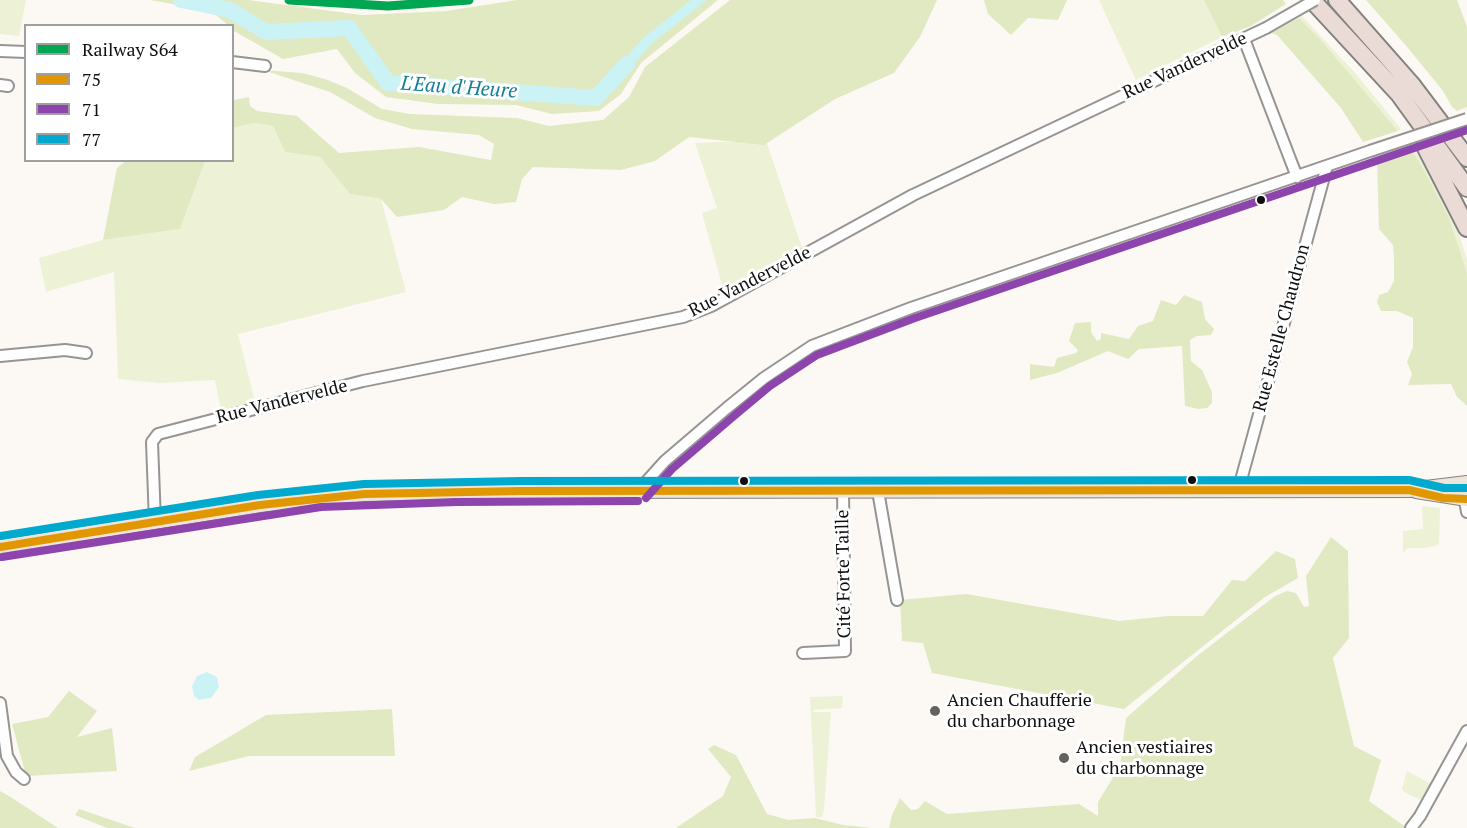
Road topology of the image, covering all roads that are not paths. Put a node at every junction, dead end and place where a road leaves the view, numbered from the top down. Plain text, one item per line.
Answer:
1 (1313, 0) edge
2 (1337, 0) edge
3 (1244, 39) junction
4 (0, 51) edge
5 (24, 51) edge
6 (234, 62) edge
7 (265, 66) dead end
8 (1399, 94) junction
9 (1467, 119) edge
10 (1467, 158) edge
11 (1327, 166) junction
12 (1297, 177) junction
13 (1467, 188) edge
14 (1467, 228) edge
15 (86, 353) dead end
16 (0, 356) edge
17 (1465, 484) edge
18 (1409, 490) junction
19 (638, 491) junction
20 (843, 491) junction
21 (878, 491) junction
22 (1238, 491) junction
23 (1466, 503) edge
24 (155, 522) junction
25 (0, 547) edge
26 (897, 600) dead end
27 (803, 653) dead end
28 (0, 703) edge
29 (1467, 731) edge
30 (24, 779) dead end
31 (1411, 828) edge

1 - 3 street, Rue Vandervelde, bridge
1 - 8 highway
2 - 10 highway
3 - 12 street
3 - 24 street, Rue Vandervelde
4 - 5 street
6 - 7 street
8 - 13 highway
8 - 14 highway
9 - 11 street, bridge
11 - 12 street
11 - 22 street, Rue Estelle Chaudron
12 - 19 street
15 - 16 street
17 - 18 main road
17 - 23 street
18 - 22 main road
18 - 23 main road
19 - 20 main road
19 - 24 main road
20 - 21 main road
20 - 27 street, Cité Forte Taille
21 - 22 main road
21 - 26 street, Cité Forte Taille
24 - 25 main road
28 - 30 street
29 - 31 street

